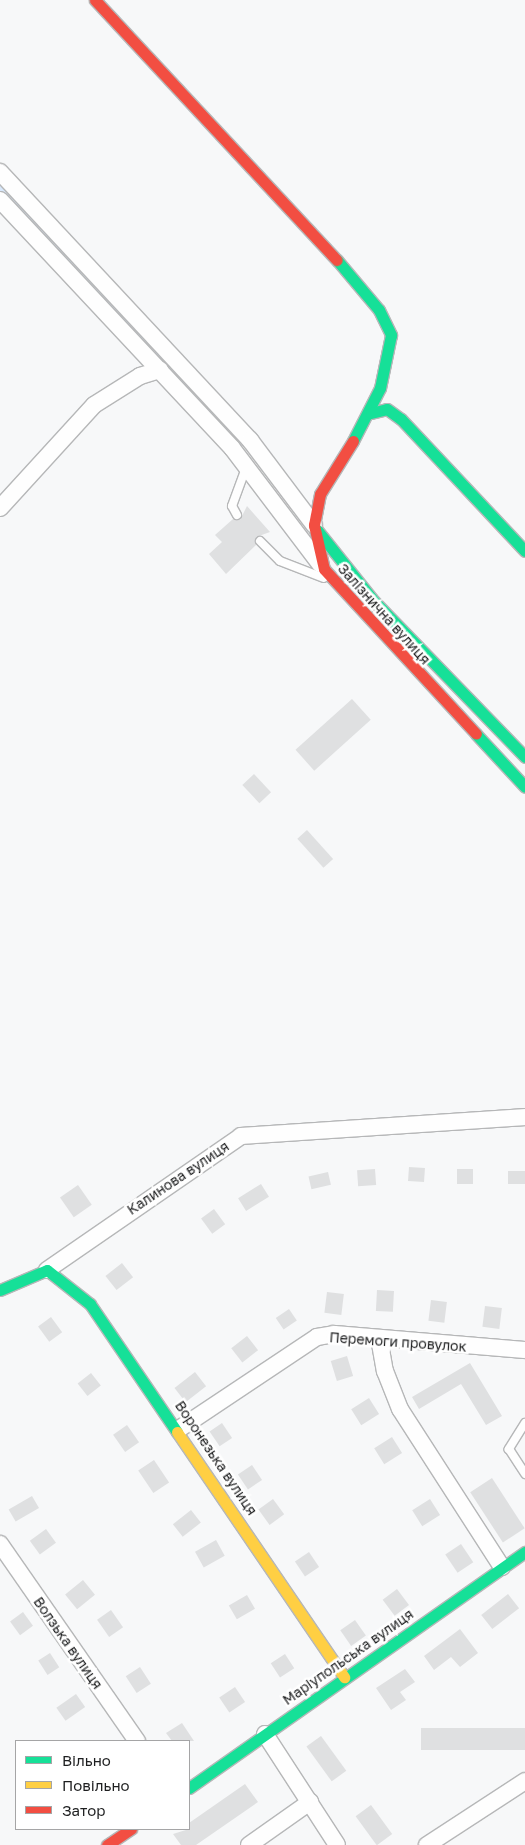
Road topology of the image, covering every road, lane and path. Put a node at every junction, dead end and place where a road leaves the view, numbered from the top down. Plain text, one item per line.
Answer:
1 (95, 0) edge
2 (0, 172) edge
3 (0, 200) edge
4 (160, 370) junction
5 (371, 413) junction
6 (247, 466) junction
7 (0, 508) edge
8 (237, 515) dead end
9 (314, 525) junction
10 (260, 541) dead end
11 (525, 551) edge
12 (324, 569) junction
13 (336, 583) junction
14 (525, 757) edge
15 (525, 788) edge
16 (525, 1117) edge
17 (46, 1270) junction
18 (0, 1290) edge
19 (379, 1338) junction
20 (525, 1350) edge
21 (525, 1423) edge
22 (179, 1429) junction
23 (525, 1474) edge
24 (0, 1544) edge
25 (525, 1552) edge
26 (502, 1567) junction
27 (344, 1677) junction
28 (266, 1734) junction
29 (136, 1740) edge
30 (525, 1781) edge
31 (190, 1787) edge
32 (310, 1802) junction
33 (248, 1845) edge
34 (337, 1845) edge
35 (428, 1845) edge

1 - 5 main road
2 - 9 street
3 - 4 street
4 - 6 street
4 - 7 street
5 - 9 main road
5 - 11 main road
6 - 8 lane
6 - 12 street
9 - 12 main road, Залізнична вулиця
9 - 14 main road, Залізнична вулиця
10 - 13 lane
12 - 13 main road, Залізнична вулиця
13 - 15 main road, Залізнична вулиця
16 - 17 street, Калинова вулиця
17 - 18 main road, Калинова вулиця
17 - 22 main road, Воронезька вулиця
19 - 20 street, Перемоги провулок
19 - 22 street, Перемоги провулок
19 - 26 street
21 - 23 lane
22 - 27 main road, Воронезька вулиця
24 - 29 street, Волзька вулиця
25 - 26 main road, Маріупольська вулиця
26 - 27 main road, Маріупольська вулиця
27 - 28 main road, Маріупольська вулиця
28 - 31 main road, Маріупольська вулиця
28 - 32 street
30 - 35 street
32 - 33 street
32 - 34 street

